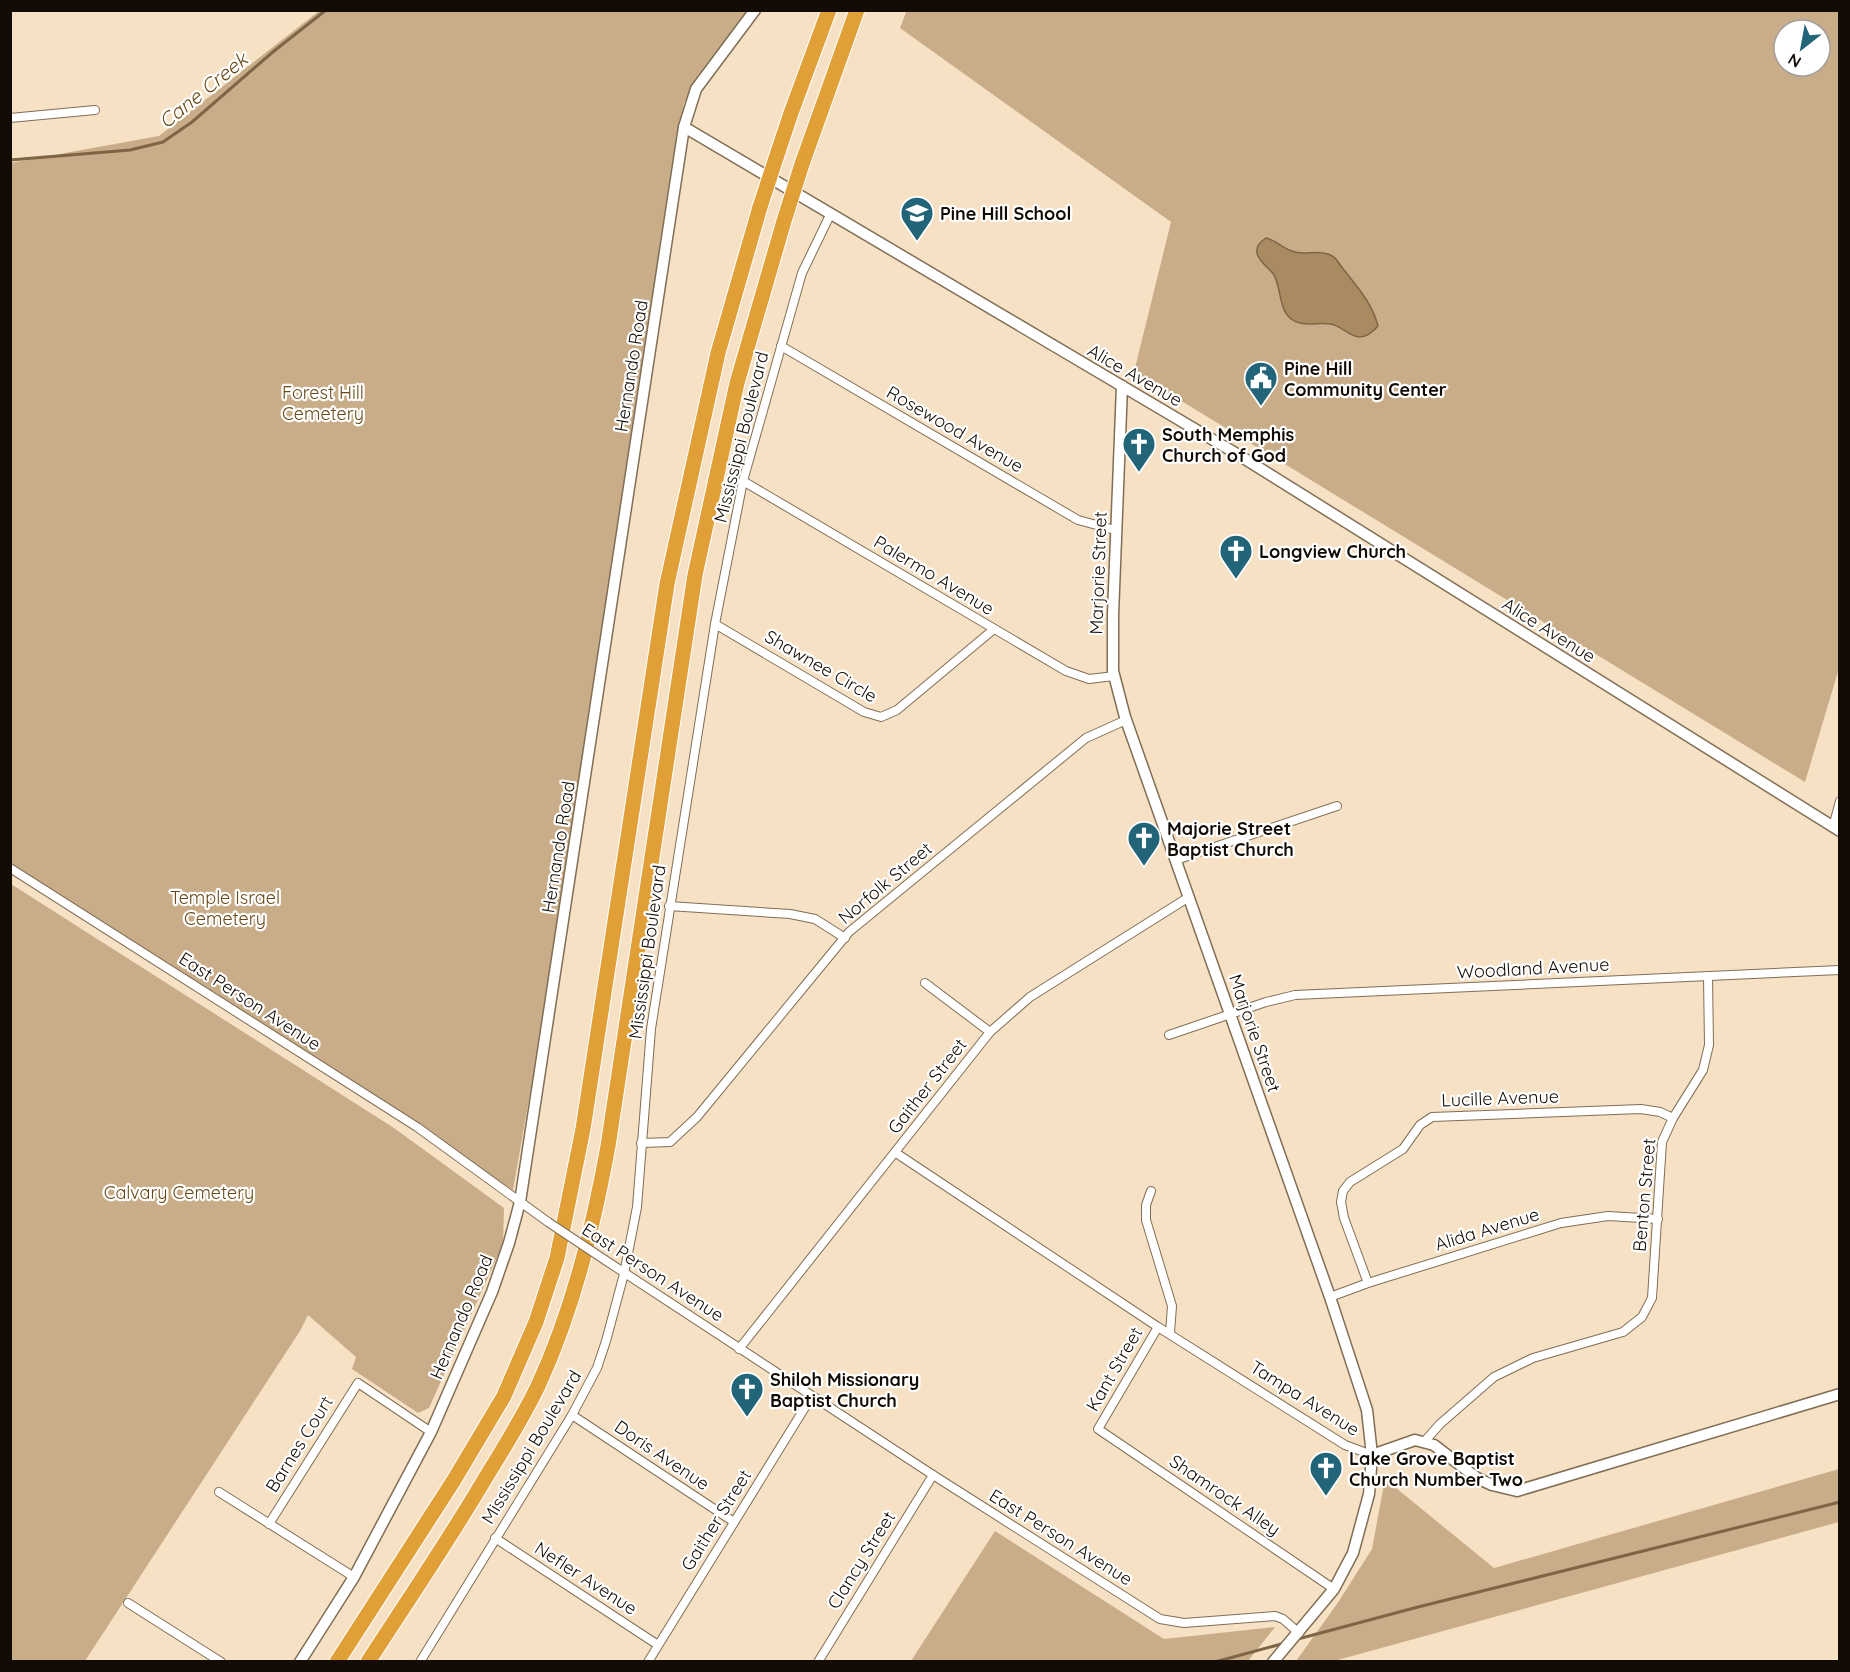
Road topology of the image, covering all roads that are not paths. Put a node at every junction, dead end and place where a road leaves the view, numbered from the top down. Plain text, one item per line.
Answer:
1 (755, 10) edge
2 (829, 10) edge
3 (857, 10) edge
4 (95, 110) dead end
5 (10, 118) edge
6 (684, 127) junction
7 (831, 213) junction
8 (781, 346) junction
9 (1122, 386) junction
10 (743, 481) junction
11 (1115, 530) junction
12 (716, 624) junction
13 (994, 629) junction
14 (1114, 676) junction
15 (1126, 720) junction
16 (1839, 801) edge
17 (1337, 806) dead end
18 (1836, 829) edge
19 (1176, 860) junction
20 (10, 868) edge
21 (1189, 897) junction
22 (669, 906) junction
23 (845, 938) junction
24 (1839, 970) edge
25 (1708, 976) junction
26 (926, 983) dead end
27 (1231, 1015) junction
28 (990, 1032) junction
29 (1169, 1035) dead end
30 (1673, 1118) junction
31 (641, 1143) junction
32 (896, 1153) junction
33 (1151, 1191) dead end
34 (520, 1202) junction
35 (1658, 1220) junction
36 (624, 1274) junction
37 (1368, 1283) junction
38 (1330, 1297) junction
39 (1158, 1327) junction
40 (1170, 1333) junction
41 (739, 1349) junction
42 (1839, 1394) edge
43 (812, 1396) junction
44 (572, 1415) junction
45 (1098, 1429) joint
46 (431, 1432) junction
47 (1424, 1442) junction
48 (1372, 1455) junction
49 (933, 1475) junction
50 (219, 1492) dead end
51 (734, 1522) junction
52 (269, 1524) junction
53 (495, 1538) junction
54 (354, 1577) junction
55 (1334, 1589) junction
56 (128, 1603) dead end
57 (1299, 1633) junction
58 (658, 1645) junction
59 (221, 1662) edge
60 (300, 1662) edge
61 (337, 1662) edge
62 (368, 1662) edge
63 (420, 1662) edge
64 (648, 1662) edge
65 (818, 1662) edge
66 (1273, 1662) edge

1 - 6 street, Hernando Road
2 - 61 highway, bridge
3 - 62 highway, bridge
4 - 5 street
6 - 7 street, Alice Avenue
6 - 34 street, Hernando Road
7 - 8 street, Mississippi Boulevard
7 - 9 street, Alice Avenue
8 - 10 street, Mississippi Boulevard
8 - 11 street, Rosewood Avenue
9 - 11 street, Marjorie Street
9 - 18 street, Alice Avenue
10 - 12 street, Mississippi Boulevard
10 - 13 street, Palermo Avenue
11 - 14 street, Marjorie Street
12 - 13 street, Shawnee Circle
12 - 22 street, Mississippi Boulevard
13 - 14 street, Palermo Avenue
14 - 15 street, Marjorie Street
15 - 19 street, Marjorie Street
15 - 23 street, Norfolk Street
16 - 18 street
17 - 19 street
19 - 21 street, Marjorie Street
20 - 34 street, East Person Avenue
21 - 27 street, Marjorie Street
21 - 28 street, Gaither Street
22 - 23 street
22 - 31 street, Mississippi Boulevard
23 - 31 street, Norfolk Street
24 - 25 street, Woodland Avenue
25 - 27 street, Woodland Avenue
25 - 30 street, Benton Street
26 - 28 street
27 - 29 street, Woodland Avenue
27 - 38 street, Marjorie Street
28 - 32 street, Gaither Street
30 - 35 street, Benton Street
30 - 37 street, Lucille Avenue
31 - 36 street, Mississippi Boulevard
32 - 39 street, Tampa Avenue
32 - 41 street, Gaither Street
33 - 40 street
34 - 36 street, East Person Avenue, bridge
34 - 46 street, Hernando Road
35 - 37 street, Alida Avenue
35 - 47 street, Benton Street
36 - 41 street, East Person Avenue
36 - 44 street, Mississippi Boulevard
37 - 38 street, Alida Avenue
38 - 48 street, Marjorie Street
39 - 40 street, Tampa Avenue
39 - 45 street, Kant Street
40 - 48 street, Tampa Avenue
41 - 43 street, East Person Avenue
42 - 47 street
43 - 49 street, East Person Avenue
43 - 51 street, Gaither Street
44 - 51 street, Doris Avenue
44 - 53 street, Mississippi Boulevard
45 - 55 street, Shamrock Alley
46 - 52 street, Barnes Court
46 - 54 street, Hernando Road
47 - 48 street, Tampa Avenue
48 - 55 street, Marjorie Street
49 - 57 street, East Person Avenue
49 - 65 street, Clancy Street
50 - 52 street
51 - 58 street, Gaither Street
52 - 54 street
53 - 58 street, Nefler Avenue
53 - 63 street, Mississippi Boulevard
54 - 60 street, Hernando Road
55 - 57 street, Marjorie Street
56 - 59 street
57 - 66 street, Marjorie Street
58 - 64 street, Gaither Street

